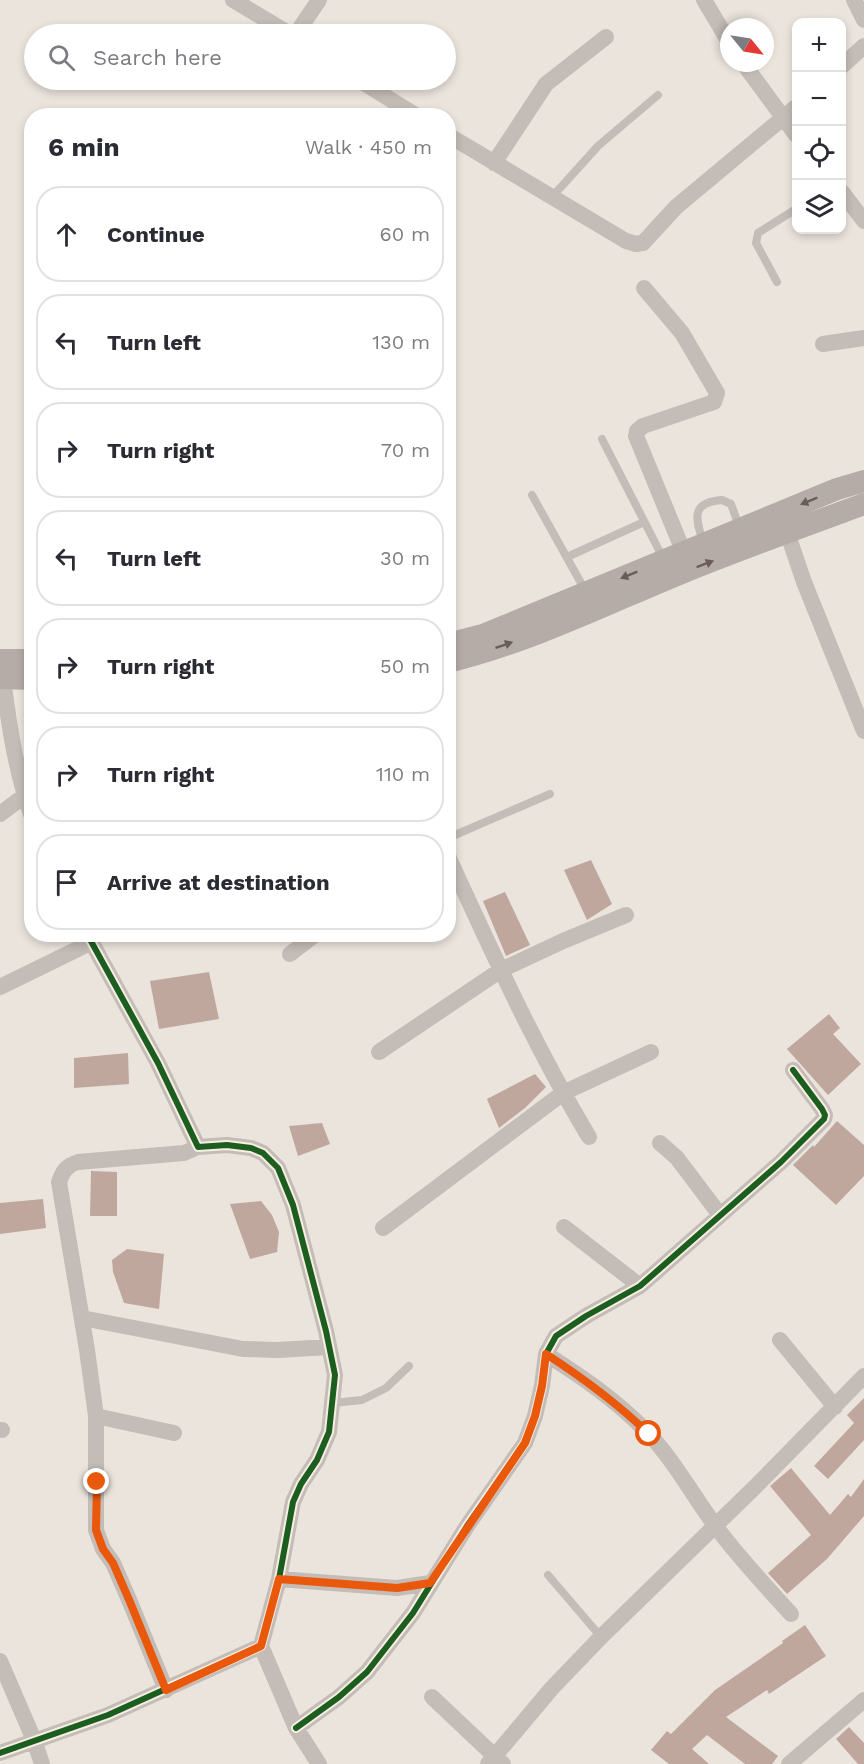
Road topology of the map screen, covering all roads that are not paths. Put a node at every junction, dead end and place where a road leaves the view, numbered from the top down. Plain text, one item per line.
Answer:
1 (233, 0) edge
2 (319, 0) edge
3 (854, 0) edge
4 (708, 1) edge
5 (864, 20) edge
6 (273, 24) edge
7 (303, 24) edge
8 (720, 24) edge
9 (606, 37) dead end
10 (864, 46) edge
11 (846, 62) edge
12 (750, 72) edge
13 (375, 90) edge
14 (658, 95) dead end
15 (404, 108) edge
16 (792, 110) edge
17 (783, 118) junction
18 (792, 130) edge
19 (456, 140) edge
20 (494, 163) junction
21 (552, 197) junction
22 (846, 197) edge
23 (792, 212) edge
24 (864, 221) edge
25 (777, 282) dead end
26 (644, 288) dead end
27 (864, 338) edge
28 (823, 344) dead end
29 (602, 439) dead end
30 (864, 481) edge
31 (532, 495) dead end
32 (864, 504) edge
33 (644, 522) junction
34 (741, 529) junction
35 (787, 532) junction
36 (684, 553) junction
37 (567, 557) junction
38 (587, 592) junction
39 (456, 642) edge
40 (456, 660) edge
41 (24, 662) edge
42 (2, 669) edge
43 (24, 676) edge
44 (3, 708) edge
45 (864, 731) edge
46 (550, 794) dead end
47 (24, 796) joint
48 (0, 814) edge
49 (456, 835) edge
50 (456, 873) edge
51 (626, 915) dead end
52 (83, 942) edge
53 (92, 942) edge
54 (306, 942) edge
55 (290, 954) dead end
56 (501, 970) junction
57 (0, 987) edge
58 (379, 1052) dead end
59 (651, 1052) dead end
60 (793, 1070) dead end
61 (563, 1093) junction
62 (589, 1137) dead end
63 (660, 1143) dead end
64 (198, 1147) junction
65 (720, 1215) junction
66 (564, 1227) dead end
67 (383, 1228) dead end
68 (640, 1286) junction
69 (82, 1318) junction
70 (780, 1340) dead end
71 (329, 1347) junction
72 (546, 1354) junction
73 (409, 1366) dead end
74 (864, 1376) edge
75 (333, 1403) junction
76 (835, 1407) junction
77 (96, 1416) junction
78 (174, 1433) dead end
79 (715, 1526) junction
80 (548, 1575) dead end
81 (279, 1579) junction
82 (430, 1583) junction
83 (792, 1614) dead end
84 (601, 1637) junction
85 (261, 1646) junction
86 (0, 1661) edge
87 (166, 1690) junction
88 (432, 1697) dead end
89 (864, 1700) edge
90 (296, 1728) junction
91 (34, 1740) junction
92 (0, 1753) edge
93 (495, 1761) edge
94 (42, 1764) edge
95 (319, 1764) edge
96 (789, 1764) edge

1 - 6 street
2 - 7 street
3 - 5 street
4 - 8 street
9 - 20 street
10 - 11 street
12 - 17 street
13 - 15 street
14 - 21 lane
16 - 17 street
17 - 18 street
17 - 21 street
19 - 20 street
20 - 21 street
22 - 24 street
23 - 25 lane
26 - 36 street
27 - 28 street
29 - 33 lane
30 -> 34 main road
31 - 37 lane
32 - 35 main road
33 - 36 lane
33 - 37 lane
34 - 36 main road
34 - 36 lane
40 -> 35 main road
35 - 45 street
36 -> 38 main road
37 - 38 lane
38 - 39 main road
41 - 42 main road
42 - 43 main road
42 - 44 street
44 - 47 street
46 - 49 lane
47 - 48 street
50 - 56 street
51 - 56 street
52 - 57 street
53 - 64 street
54 - 55 street
56 - 58 street
56 - 61 street
59 - 61 street
60 - 65 street
61 - 62 street
61 - 67 street
63 - 65 street
64 - 69 street
64 - 71 street
65 - 68 street
66 - 68 street
68 - 72 street
69 - 71 street
69 - 77 street
70 - 76 street
71 - 75 street
72 - 79 street
72 - 82 street
73 - 75 lane
74 - 76 street
75 - 81 street
76 - 79 street
77 - 78 street
77 - 87 street
79 - 83 street
79 - 84 street
80 - 84 lane
81 - 82 street
81 - 85 street
82 - 90 street
84 - 93 street
85 - 87 street
85 - 90 street
86 - 91 street
87 - 91 street
88 - 93 street
89 - 96 street
90 - 95 street
91 - 92 street
91 - 94 street

